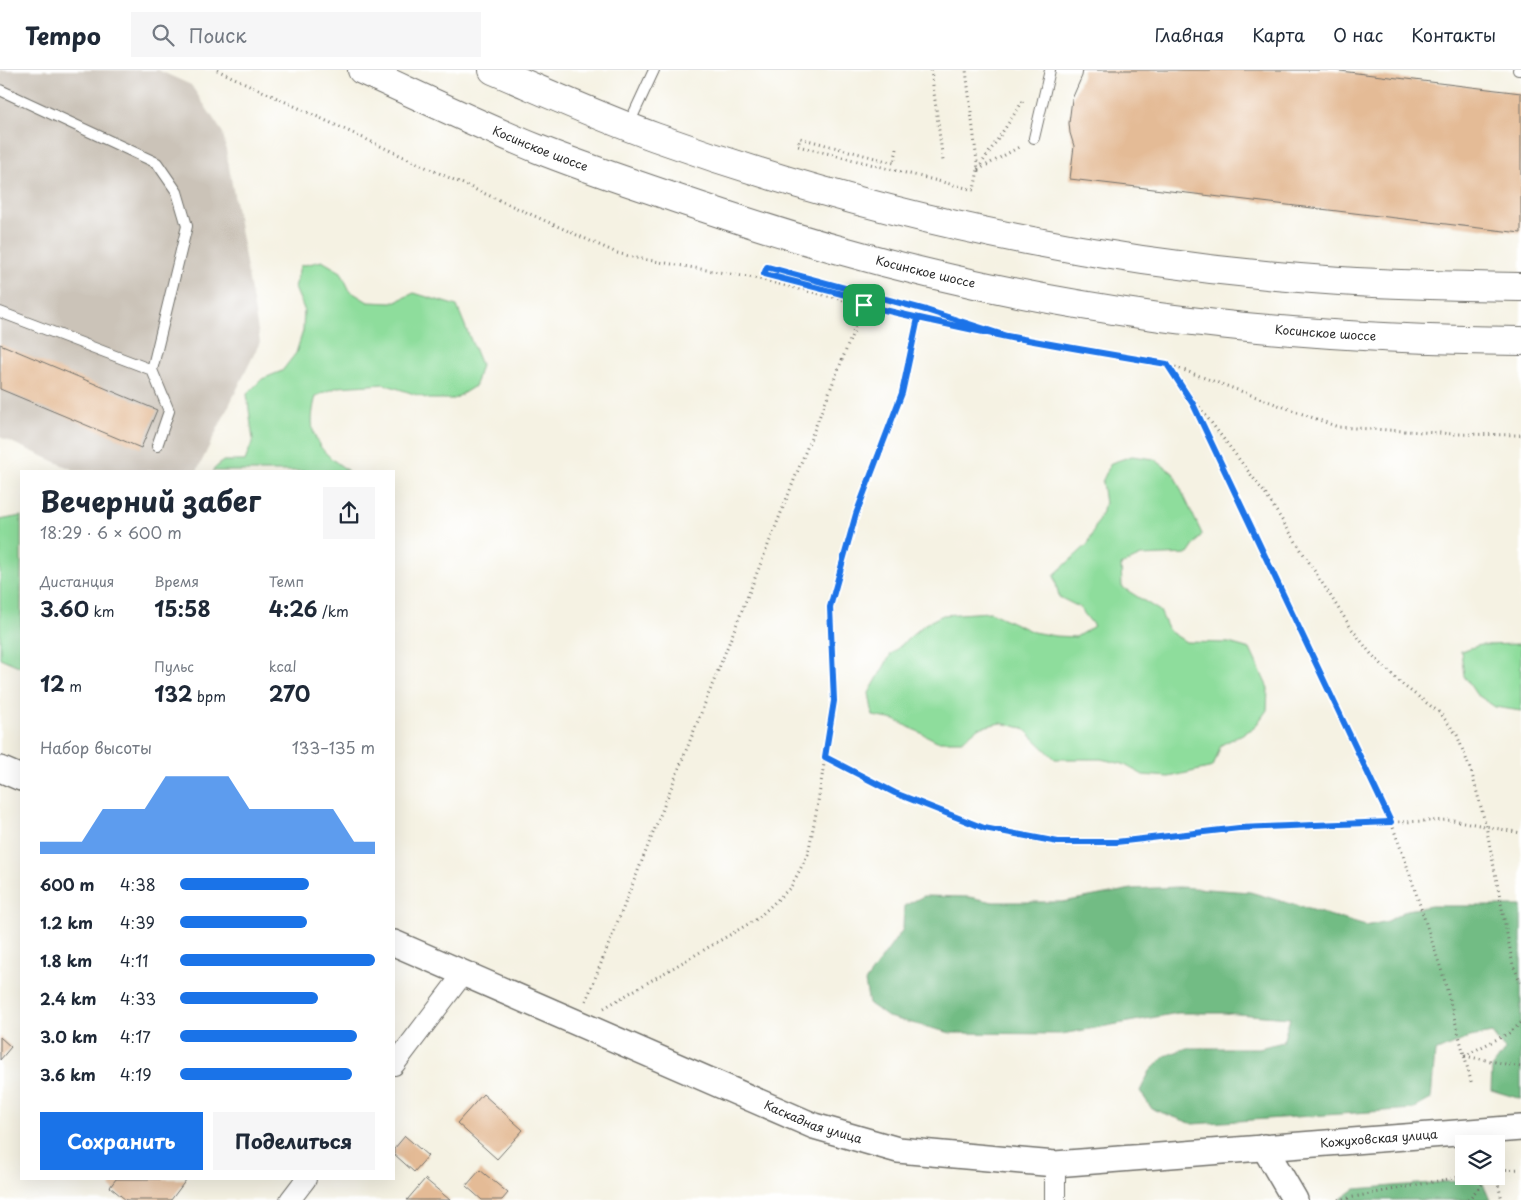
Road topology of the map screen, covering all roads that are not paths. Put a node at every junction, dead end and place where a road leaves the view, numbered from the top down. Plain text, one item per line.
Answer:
1 (362, 70) edge
2 (493, 70) edge
3 (654, 70) edge
4 (1050, 70) edge
5 (0, 90) edge
6 (628, 126) junction
7 (1034, 138) road end
8 (1521, 287) edge
9 (0, 312) edge
10 (1521, 341) edge
11 (152, 370) junction
12 (157, 446) dead end
13 (0, 769) edge
14 (20, 778) edge
15 (395, 943) edge
16 (464, 974) junction
17 (395, 1064) edge
18 (1521, 1128) edge
19 (1264, 1147) junction
20 (1055, 1164) junction
21 (305, 1180) edge
22 (290, 1200) edge
23 (1056, 1200) edge
24 (1295, 1200) edge

1 - 10 highway, Косинское шоссе
2 - 6 highway
3 - 6 lane
4 - 7 lane
5 - 11 lane
6 - 8 highway
9 - 11 lane
11 - 12 lane
13 - 14 street
15 - 16 street, Каскадная улица
16 - 17 street
16 - 20 street, Каскадная улица
18 - 19 street, Кожуховская улица
19 - 20 street, Каскадная улица
19 - 24 street
20 - 23 street
21 - 22 street

